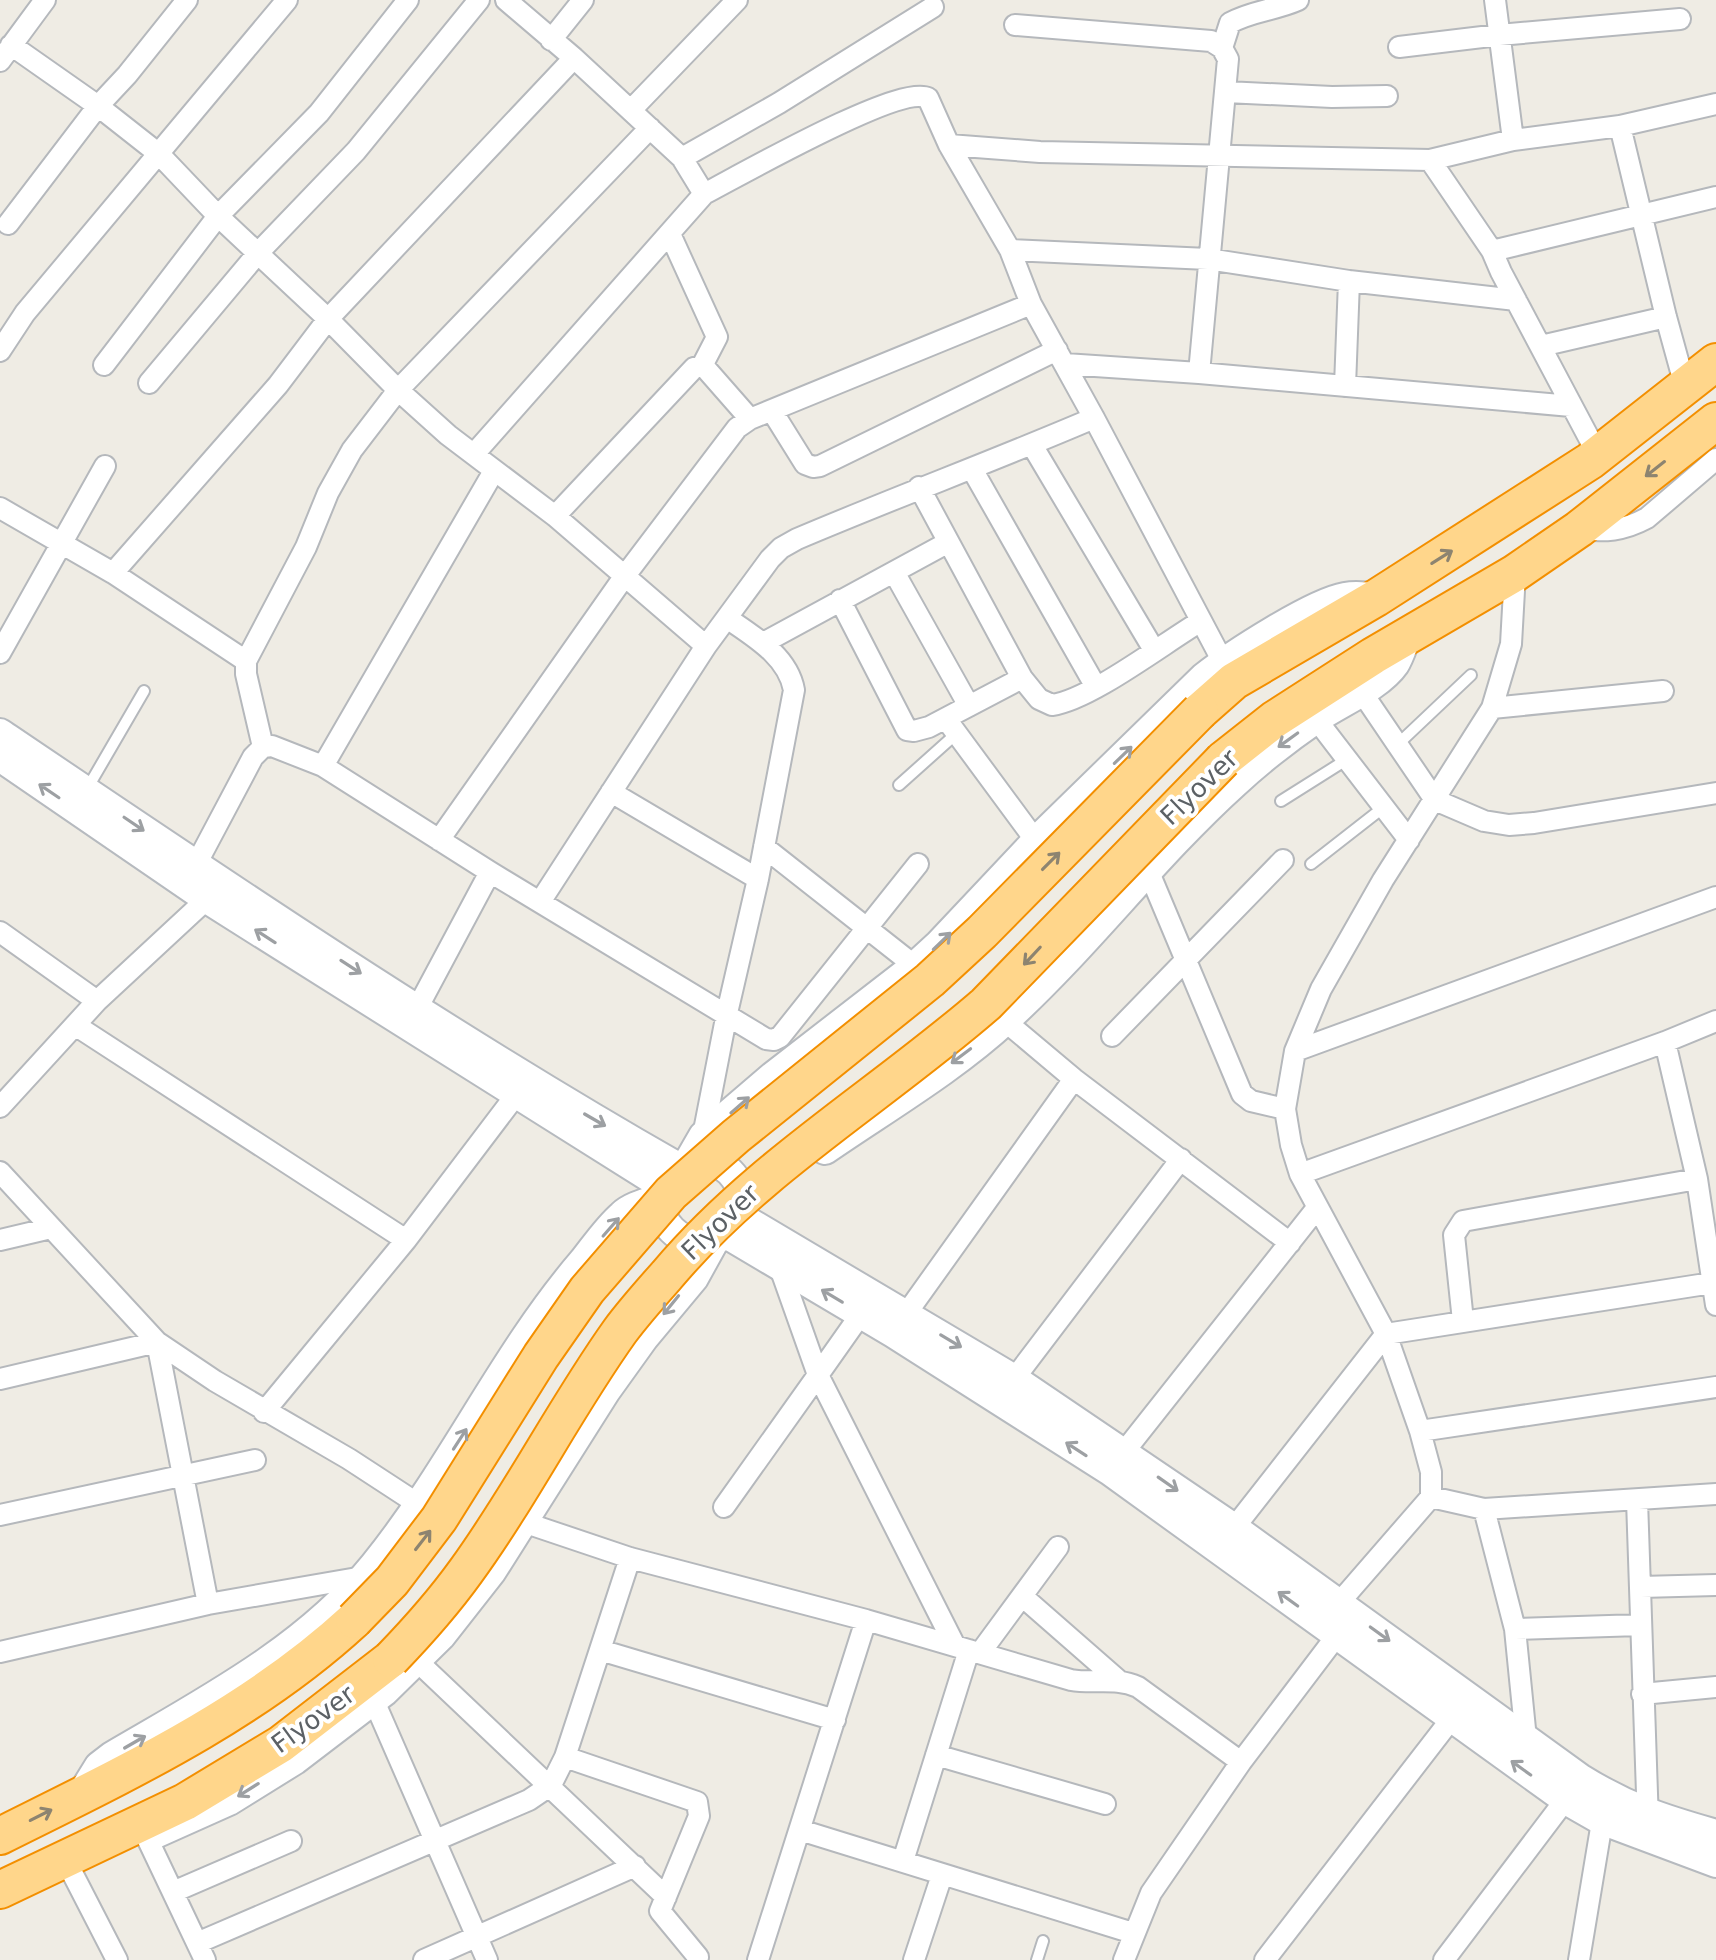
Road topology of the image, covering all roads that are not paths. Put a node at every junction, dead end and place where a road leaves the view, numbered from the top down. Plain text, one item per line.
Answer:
1 (45, 0) edge
2 (187, 0) edge
3 (287, 0) edge
4 (408, 0) edge
5 (479, 0) edge
6 (506, 0) edge
7 (583, 0) edge
8 (737, 0) edge
9 (1298, 0) edge
10 (1495, 0) edge
11 (933, 7) dead end
12 (1680, 19) dead end
13 (1015, 25) dead end
14 (1499, 35) junction
15 (551, 40) junction
16 (1399, 47) dead end
17 (1222, 48) junction
18 (5, 53) edge
19 (574, 58) junction
20 (1226, 92) junction
21 (1387, 96) dead end
22 (1716, 104) edge
23 (98, 106) junction
24 (631, 110) junction
25 (1620, 126) junction
26 (650, 128) junction
27 (1513, 140) junction
28 (949, 145) junction
29 (159, 154) junction
30 (1219, 154) junction
31 (682, 158) junction
32 (1430, 160) junction
33 (704, 194) junction
34 (1716, 197) edge
35 (1641, 215) junction
36 (218, 216) junction
37 (8, 224) dead end
38 (670, 234) junction
39 (1010, 250) junction
40 (1492, 251) junction
41 (258, 253) junction
42 (1208, 259) junction
43 (1349, 281) junction
44 (1516, 300) junction
45 (1031, 304) junction
46 (1666, 317) junction
47 (328, 319) junction
48 (1541, 346) junction
49 (0, 351) edge
50 (1061, 357) junction
51 (1716, 362) edge
52 (104, 365) dead end
53 (702, 366) junction
54 (1199, 373) junction
55 (149, 383) dead end
56 (1345, 386) junction
57 (1685, 386) junction
58 (398, 390) junction
59 (1571, 406) junction
60 (772, 411) junction
61 (1094, 418) junction
62 (750, 419) junction
63 (1716, 421) edge
64 (1032, 445) junction
65 (474, 454) junction
66 (1598, 455) junction
67 (1716, 459) edge
68 (105, 466) dead end
69 (972, 469) junction
70 (494, 471) junction
71 (919, 487) junction
72 (0, 508) edge
73 (555, 516) junction
74 (1579, 529) junction
75 (947, 543) junction
76 (60, 545) junction
77 (894, 572) junction
78 (113, 573) junction
79 (1515, 573) junction
80 (624, 577) junction
81 (1376, 598) junction
82 (840, 600) junction
83 (727, 618) junction
84 (1201, 621) junction
85 (1407, 636) junction
86 (763, 643) junction
87 (706, 646) junction
88 (1154, 650) junction
89 (0, 653) edge
90 (246, 661) junction
91 (1223, 662) junction
92 (1471, 675) dead end
93 (1022, 678) junction
94 (1096, 687) junction
95 (144, 691) dead end
96 (1361, 691) junction
97 (1663, 691) dead end
98 (969, 706) junction
99 (1492, 708) junction
100 (1316, 719) junction
101 (951, 726) junction
102 (0, 733) edge
103 (1397, 745) junction
104 (263, 747) junction
105 (0, 757) edge
106 (1346, 760) junction
107 (323, 766) junction
108 (899, 785) dead end
109 (86, 791) junction
110 (611, 792) junction
111 (1716, 793) edge
112 (1435, 800) junction
113 (1281, 801) dead end
114 (1384, 807) junction
115 (439, 840) junction
116 (1409, 840) junction
117 (1036, 841) junction
118 (764, 847) junction
119 (1283, 860) dead end
120 (918, 864) dead end
121 (1311, 864) dead end
122 (1148, 870) junction
123 (490, 872) junction
124 (758, 879) junction
125 (196, 883) junction
126 (1716, 897) edge
127 (540, 902) junction
128 (867, 929) junction
129 (0, 932) edge
130 (1185, 960) junction
131 (915, 966) junction
132 (97, 1001) junction
133 (727, 1013) junction
134 (412, 1018) junction
135 (1005, 1021) junction
136 (1716, 1021) edge
137 (75, 1025) junction
138 (1112, 1036) dead end
139 (1665, 1042) junction
140 (1295, 1051) junction
141 (1074, 1079) junction
142 (522, 1087) junction
143 (0, 1107) edge
144 (1285, 1109) junction
145 (703, 1136) junction
146 (1181, 1159) junction
147 (0, 1172) edge
148 (1300, 1174) junction
149 (672, 1178) junction
150 (1697, 1179) junction
151 (1709, 1202) edge
152 (1317, 1208) junction
153 (730, 1225) junction
154 (51, 1228) junction
155 (0, 1240) edge
156 (406, 1240) junction
157 (1290, 1243) junction
158 (779, 1265) junction
159 (1712, 1283) junction
160 (1716, 1305) edge
161 (861, 1314) junction
162 (906, 1314) junction
163 (1463, 1321) junction
164 (1386, 1334) junction
165 (157, 1342) junction
166 (818, 1375) junction
167 (0, 1379) edge
168 (1014, 1379) junction
169 (1716, 1387) edge
170 (264, 1412) junction
171 (1420, 1431) junction
172 (255, 1460) dead end
173 (1116, 1462) junction
174 (183, 1476) junction
175 (1716, 1494) edge
176 (1431, 1497) junction
177 (1637, 1500) junction
178 (418, 1504) junction
179 (724, 1507) dead end
180 (1484, 1509) junction
181 (0, 1515) edge
182 (523, 1522) junction
183 (1234, 1528) junction
184 (1058, 1547) dead end
185 (630, 1558) junction
186 (363, 1577) junction
187 (1716, 1585) edge
188 (1641, 1587) junction
189 (1022, 1596) junction
190 (208, 1604) junction
191 (1338, 1604) junction
192 (866, 1620) junction
193 (1640, 1625) junction
194 (1515, 1629) junction
195 (1338, 1634) junction
196 (600, 1650) junction
197 (968, 1650) junction
198 (0, 1652) edge
199 (404, 1660) junction
200 (1118, 1680) junction
201 (1716, 1687) edge
202 (1642, 1694) junction
203 (374, 1701) junction
204 (1452, 1718) junction
205 (835, 1720) junction
206 (1526, 1739) junction
207 (936, 1755) junction
208 (565, 1757) junction
209 (1241, 1762) junction
210 (551, 1785) junction
211 (1573, 1789) junction
212 (81, 1795) junction
213 (1105, 1804) dead end
214 (1605, 1808) junction
215 (1648, 1826) junction
216 (800, 1830) junction
217 (1716, 1834) edge
218 (0, 1836) edge
219 (147, 1838) junction
220 (435, 1838) junction
221 (291, 1841) dead end
222 (77, 1853) junction
223 (903, 1861) junction
224 (1716, 1863) edge
225 (635, 1866) junction
226 (942, 1875) junction
227 (0, 1890) edge
228 (173, 1892) junction
229 (666, 1897) junction
230 (1133, 1933) junction
231 (477, 1938) junction
232 (1043, 1941) dead end
233 (201, 1951) edge
234 (697, 1959) edge
235 (117, 1960) edge
236 (424, 1960) edge
237 (487, 1960) edge
238 (758, 1960) edge
239 (914, 1960) edge
240 (1037, 1960) edge
241 (1124, 1960) edge
242 (1265, 1960) edge
243 (1444, 1960) edge
244 (1579, 1960) edge

1 - 18 street
2 - 23 street
3 - 29 street
4 - 36 street
5 - 41 street
6 - 15 street
7 - 15 street
8 - 24 street
9 - 17 street
10 - 14 street
11 - 31 street
12 - 14 street
13 - 17 street
14 - 16 street
14 - 27 street
15 - 19 street
17 - 20 street
18 - 23 street
19 - 24 street
19 - 47 street
20 - 21 street
20 - 30 street
22 - 25 street
23 - 29 street
23 - 37 street
24 - 26 street
25 - 27 street
25 - 35 street
26 - 31 street
26 - 58 street
27 - 32 street
28 - 30 street
28 - 33 street
28 - 39 street
29 - 36 street
29 - 49 street
30 - 32 street
30 - 42 street
31 - 33 street
32 - 40 street
33 - 38 street
34 - 35 street
35 - 40 street
35 - 46 street
36 - 41 street
36 - 52 street
38 - 53 street
38 - 65 street
39 - 42 street
39 - 45 street
40 - 44 street
41 - 47 street
41 - 55 street
42 - 43 street
42 - 54 street
43 - 44 street
43 - 56 street
44 - 48 street
45 - 50 street
45 - 60 street
46 - 48 street
46 - 57 street
47 - 58 street
47 - 78 street
48 - 59 street
50 - 54 street
50 - 60 street
50 - 61 street
51 - 57 highway, Flyover
53 - 62 street
53 - 73 street
54 - 56 street
56 - 59 street
57 - 66 highway, Flyover
58 - 65 street
58 - 90 street
59 - 66 street
60 - 62 street
61 - 64 street
61 - 84 street
62 - 80 street
63 -> 74 highway, Flyover
64 - 69 street
64 - 88 street
65 - 70 street
81 -> 66 highway, Flyover
67 - 74 street
68 - 76 street
69 - 71 street
69 - 94 street
70 - 73 street
70 - 107 street
71 - 75 street
71 - 83 street
72 - 76 street
73 - 80 street
74 - 79 highway, Flyover
75 - 77 street
75 - 93 street
76 - 78 street
76 - 89 street
77 - 82 street
77 - 98 street
78 - 90 street
79 - 85 highway, Flyover
79 - 99 street
80 - 87 street
80 - 115 street
81 - 91 main road
212 -> 81 highway, Flyover, bridge
82 - 86 street
82 - 101 street
83 - 86 street
83 - 87 street
84 - 88 street
84 - 91 street
85 - 96 main road
85 -> 199 highway, Flyover, bridge
86 - 118 street
87 - 110 street
88 - 94 street
90 - 104 street
117 -> 91 main road
92 - 103 lane
93 - 94 street
93 - 98 street
95 - 109 lane
96 - 100 main road
96 - 103 street
97 - 99 street
98 - 101 street
99 - 112 street
100 - 106 street
100 -> 122 main road
101 - 108 lane
101 - 117 street
102 - 109 main road
103 - 112 street
104 - 107 street
104 - 125 street
125 -> 105 main road
106 - 113 lane
106 - 114 street
107 - 115 street
109 -> 125 main road
110 - 124 street
110 - 127 street
111 - 112 street
112 - 116 street
114 - 116 street
114 - 121 lane
115 - 123 street
116 - 140 street
131 -> 117 main road
118 - 124 street
118 - 128 street
119 - 130 street
120 - 128 street
122 - 130 street
122 - 135 main road
123 - 127 street
123 - 134 street
124 - 133 street
125 - 132 street
125 - 134 main road
126 - 140 street
127 - 133 street
128 - 131 street
128 - 133 street
129 - 132 street
130 - 138 street
130 - 144 street
145 -> 131 main road
132 - 137 street
133 - 145 street
134 - 142 main road
135 - 141 street
135 -> 153 main road
136 - 139 street
137 - 143 street
137 - 156 street
139 - 148 street
139 - 150 street
140 - 144 street
141 - 146 street
141 - 162 street
142 - 149 main road
142 - 156 street
144 - 148 street
145 - 149 main road
146 - 157 street
146 - 168 street
147 - 154 street
148 - 152 street
149 - 153 main road
149 - 153 main road
178 -> 149 main road
150 - 151 street
150 - 163 street
151 - 159 street
152 - 157 street
152 - 164 street
153 - 158 main road
153 - 162 main road
153 -> 182 main road
154 - 155 street
154 - 165 street
156 - 170 street
157 - 173 street
161 -> 158 main road
158 - 166 street
159 - 160 street
159 - 163 street
161 - 166 street
173 -> 161 main road
162 -> 168 main road
163 - 164 street
164 - 171 street
164 - 183 street
165 - 167 street
165 - 170 street
165 - 174 street
166 - 179 street
166 - 197 street
168 - 173 main road
169 - 171 street
170 - 178 street
171 - 176 street
172 - 174 street
173 -> 183 main road
195 -> 173 main road
174 - 181 street
174 - 190 street
175 - 177 street
176 - 180 street
176 - 191 street
177 - 180 street
177 - 188 street
178 - 186 main road
180 - 194 street
182 - 185 street
182 - 199 main road
183 - 191 main road
184 - 189 street
185 - 192 street
185 - 196 street
186 - 190 street
212 -> 186 main road
187 - 188 street
188 - 193 street
189 - 197 street
189 - 200 street
190 - 198 street
191 -> 206 main road
192 - 197 street
192 - 205 street
193 - 194 street
193 - 202 street
194 - 206 street
195 - 204 main road
195 - 209 street
196 - 205 street
196 - 208 street
197 - 200 street
197 - 207 street
199 - 203 main road
199 - 210 street
199 - 222 highway, Flyover
200 - 209 street
201 - 202 street
202 - 215 street
203 -> 219 main road
203 - 220 street
211 -> 204 main road
204 - 242 street
205 - 216 street
206 - 211 main road
207 - 213 street
207 - 223 street
208 - 210 street
208 - 229 street
209 - 230 street
210 - 220 street
210 - 225 street
211 - 214 main road
211 - 243 street
218 -> 212 highway, Flyover
214 - 215 main road
214 - 244 street
215 - 217 main road
215 - 224 main road
216 - 223 street
216 - 238 street
219 - 222 main road
219 - 228 street
220 - 231 street
220 - 233 street
221 - 228 street
222 - 227 highway, Flyover
222 - 235 street
223 - 226 street
225 - 229 street
225 - 231 street
226 - 230 street
226 - 239 street
228 - 233 street
229 - 234 street
230 - 241 street
231 - 236 street
231 - 237 street
232 - 240 lane

